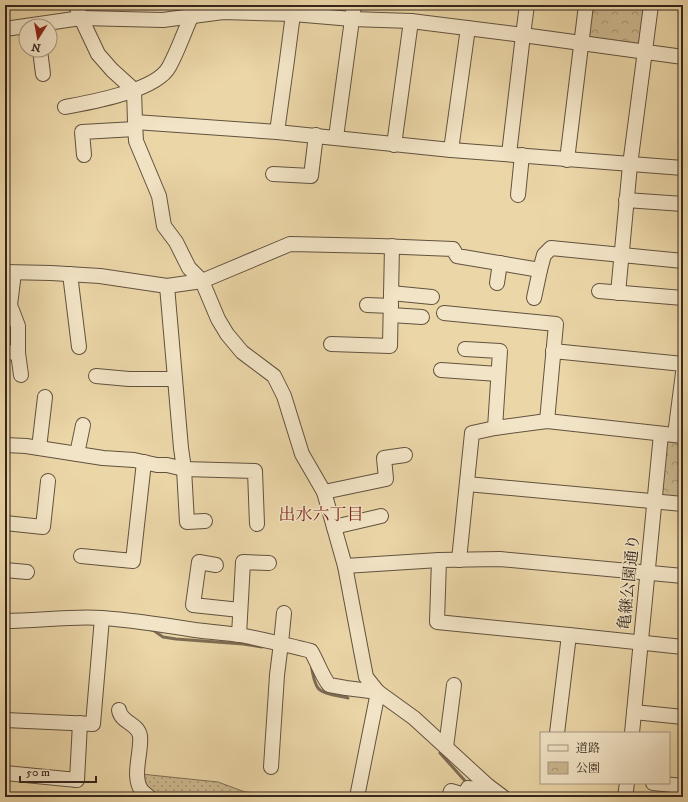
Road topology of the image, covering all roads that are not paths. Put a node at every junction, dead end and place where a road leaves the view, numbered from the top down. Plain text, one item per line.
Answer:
1 (76, 5) edge
2 (527, 5) edge
3 (586, 5) edge
4 (651, 5) edge
5 (194, 11) edge
6 (353, 12) edge
7 (293, 14) junction
8 (81, 18) junction
9 (411, 21) junction
10 (58, 22) edge
11 (18, 27) edge
12 (468, 28) junction
13 (5, 29) edge
14 (523, 35) junction
15 (582, 42) junction
16 (645, 51) junction
17 (683, 57) edge
18 (41, 58) edge
19 (43, 74) dead end
20 (134, 90) junction
21 (66, 107) dead end
22 (135, 125) junction
23 (277, 132) junction
24 (316, 136) junction
25 (336, 138) junction
26 (394, 145) junction
27 (451, 150) junction
28 (84, 155) dead end
29 (516, 155) junction
30 (566, 160) junction
31 (630, 164) junction
32 (683, 168) edge
33 (272, 174) dead end
34 (518, 195) dead end
35 (626, 200) junction
36 (683, 204) edge
37 (392, 246) junction
38 (621, 255) junction
39 (683, 261) edge
40 (500, 263) junction
41 (540, 270) junction
42 (10, 272) edge
43 (70, 274) junction
44 (202, 281) junction
45 (497, 282) dead end
46 (167, 286) junction
47 (599, 291) dead end
48 (618, 293) junction
49 (432, 297) dead end
50 (534, 298) dead end
51 (683, 298) edge
52 (391, 304) junction
53 (366, 305) dead end
54 (444, 313) dead end
55 (422, 317) dead end
56 (331, 344) dead end
57 (79, 347) dead end
58 (465, 349) dead end
59 (554, 351) junction
60 (12, 352) edge
61 (683, 364) edge
62 (440, 370) dead end
63 (683, 373) edge
64 (498, 374) junction
65 (21, 375) dead end
66 (96, 376) dead end
67 (175, 379) junction
68 (45, 398) dead end
69 (547, 421) junction
70 (83, 425) dead end
71 (494, 428) junction
72 (661, 434) junction
73 (679, 436) edge
74 (5, 445) edge
75 (39, 448) junction
76 (78, 454) junction
77 (405, 455) dead end
78 (144, 462) junction
79 (184, 468) junction
80 (48, 481) dead end
81 (467, 484) junction
82 (324, 492) junction
83 (654, 502) junction
84 (683, 504) edge
85 (381, 516) dead end
86 (205, 521) dead end
87 (5, 523) edge
88 (257, 524) dead end
89 (334, 527) junction
90 (81, 556) dead end
91 (439, 560) junction
92 (459, 560) junction
93 (269, 563) dead end
94 (216, 565) dead end
95 (345, 566) junction
96 (5, 570) edge
97 (27, 572) dead end
98 (647, 573) junction
99 (683, 576) edge
100 (240, 610) junction
101 (284, 613) dead end
102 (102, 618) junction
103 (5, 621) edge
104 (239, 635) junction
105 (568, 636) junction
106 (281, 643) junction
107 (640, 643) junction
108 (683, 647) edge
109 (454, 685) dead end
110 (378, 692) junction
111 (119, 710) dead end
112 (634, 712) junction
113 (683, 717) edge
114 (5, 720) edge
115 (80, 723) junction
116 (557, 732) edge
117 (632, 732) edge
118 (446, 747) junction
119 (271, 767) dead end
120 (5, 773) edge
121 (626, 784) edge
122 (663, 784) edge
123 (683, 786) edge
124 (498, 794) edge
125 (149, 797) edge
126 (357, 797) edge
127 (450, 797) edge
128 (625, 797) edge

1 - 8 street
2 - 14 street
3 - 15 street
4 - 16 street
5 - 7 street
5 - 8 street
5 - 20 street
6 - 7 street
6 - 9 street
6 - 25 street
7 - 23 street
8 - 10 street
8 - 20 street
9 - 12 street
9 - 26 street
11 - 13 street
12 - 14 street
12 - 27 street
14 - 15 street
14 - 29 street
15 - 16 street
15 - 30 street
16 - 17 street
16 - 31 street
18 - 19 street
20 - 21 street
20 - 22 street
22 - 23 street
22 - 28 street
22 - 44 street
23 - 24 street
24 - 25 street
24 - 33 street
25 - 26 street
26 - 27 street
27 - 29 street
29 - 30 street
29 - 34 street
30 - 31 street
31 - 32 street
31 - 35 street
35 - 36 street
35 - 38 street
37 - 40 street
37 - 44 street
37 - 52 street
38 - 39 street
38 - 41 street
38 - 48 street
40 - 41 street
40 - 45 street
41 - 50 street
42 - 43 street
42 - 60 street
43 - 46 street
43 - 57 street
44 - 46 street
44 - 82 street
46 - 67 street
47 - 48 street
48 - 51 street
49 - 52 street
52 - 53 street
52 - 55 street
52 - 56 street
54 - 59 street
58 - 64 street
59 - 61 street
59 - 69 street
60 - 65 street
62 - 64 street
63 - 73 street
64 - 71 street
66 - 67 street
67 - 79 street
68 - 75 street
69 - 71 street
69 - 72 street
70 - 76 street
71 - 81 street
72 - 73 street
72 - 83 street, 亀継公園通り
74 - 75 street
75 - 76 street
76 - 78 street
77 - 82 street
78 - 79 street
78 - 90 street
79 - 86 street
79 - 88 street
80 - 87 street
81 - 83 street
81 - 92 street
82 - 89 street
83 - 84 street
83 - 98 street, 亀継公園通り
85 - 89 street
89 - 95 street
91 - 92 street
91 - 95 street
91 - 105 street
92 - 98 street
93 - 100 street
94 - 100 street
95 - 110 street
96 - 97 street
98 - 99 street
98 - 107 street, 亀継公園通り
100 - 104 street
101 - 106 street
102 - 103 street
102 - 104 street
102 - 115 street
104 - 106 street
105 - 107 street
105 - 116 street
106 - 110 street
106 - 119 street
107 - 108 street
107 - 112 street, 亀継公園通り
109 - 118 street
110 - 118 street
110 - 126 street
111 - 125 street
112 - 113 street
112 - 117 street, 亀継公園通り
114 - 115 street
115 - 120 street
118 - 124 street
121 - 128 street
122 - 123 street
124 - 127 street

